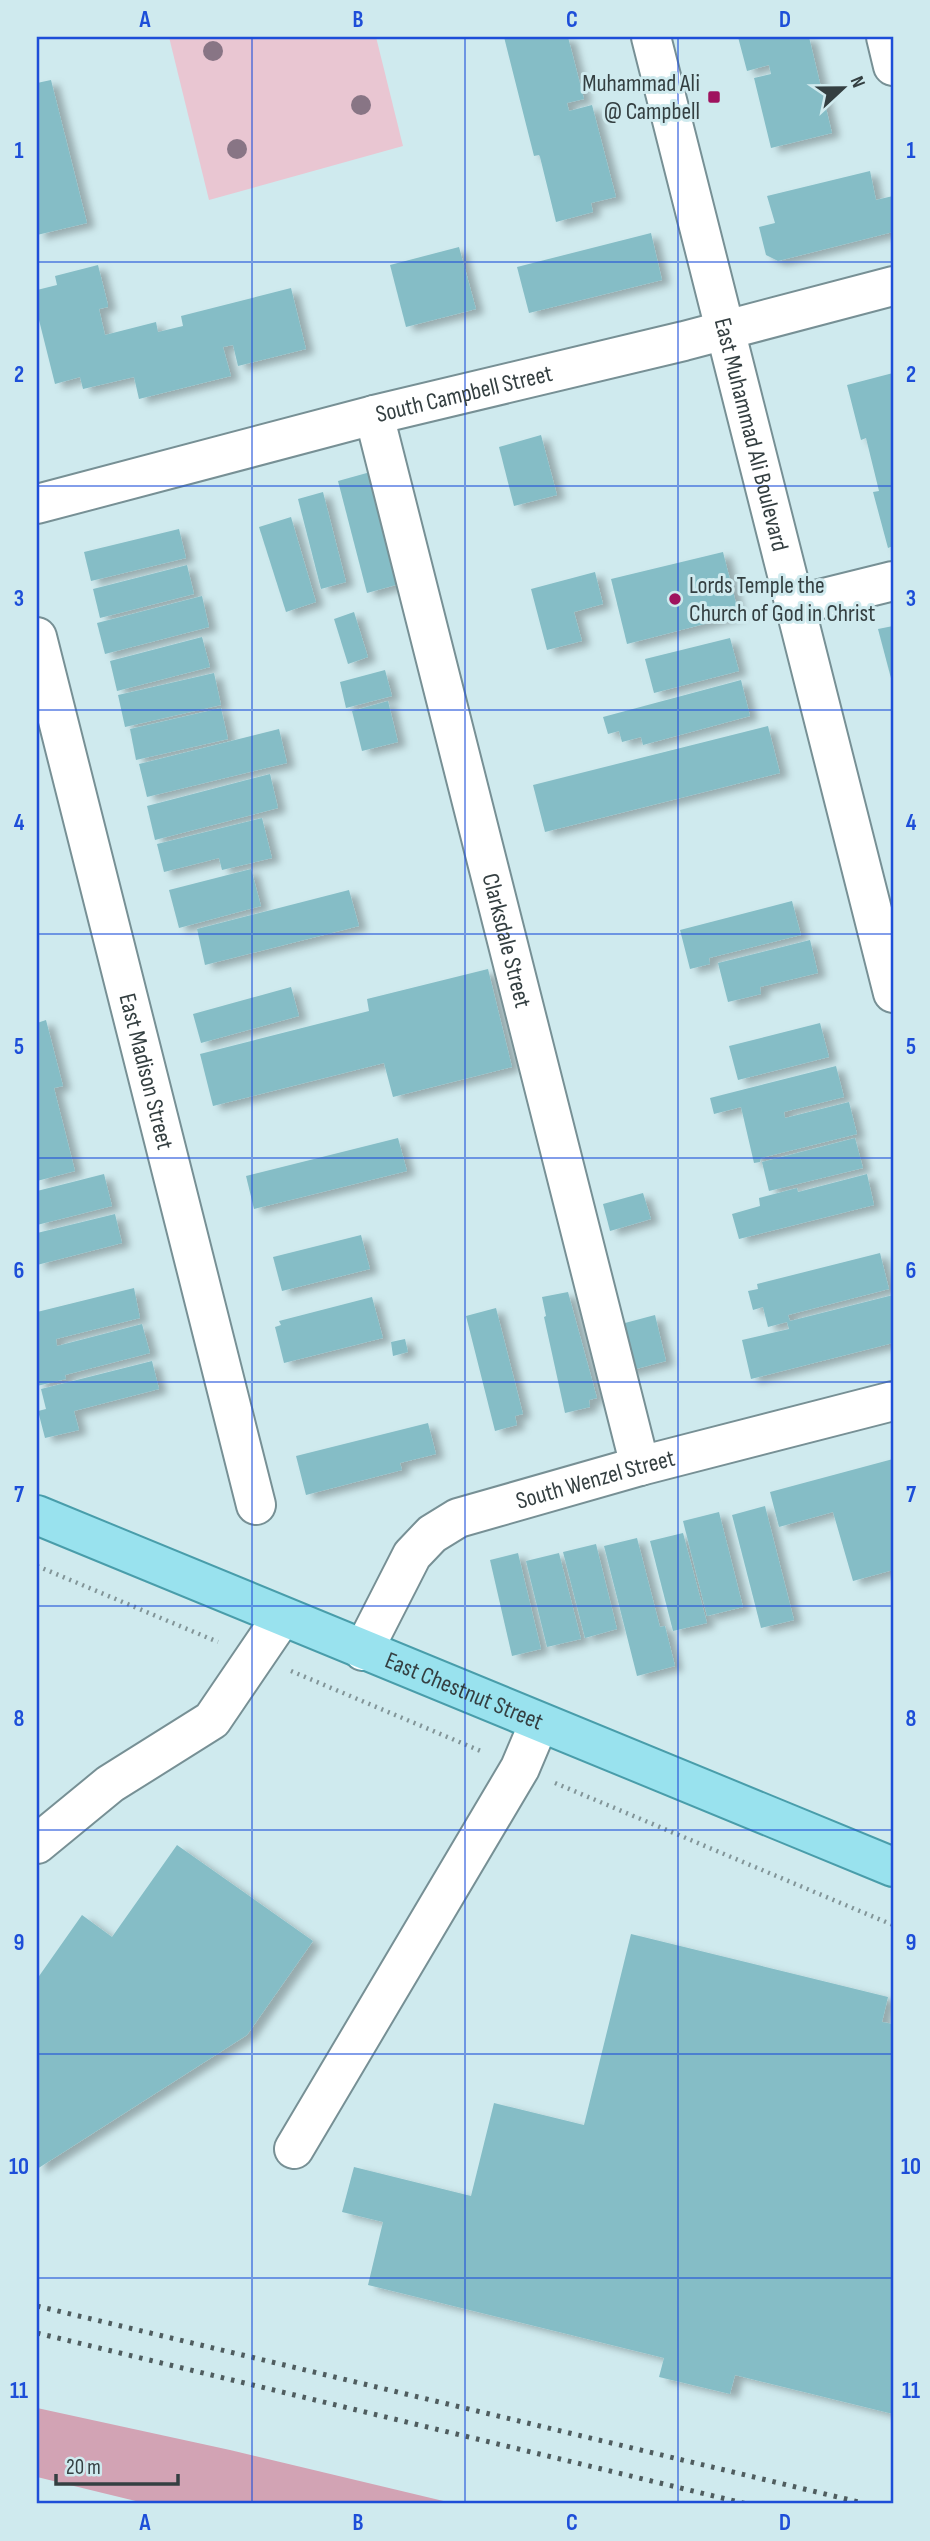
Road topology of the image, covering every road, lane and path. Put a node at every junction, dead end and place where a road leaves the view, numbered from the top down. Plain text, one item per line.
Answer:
1 (652, 37) edge
2 (886, 37) edge
3 (893, 66) edge
4 (893, 286) edge
5 (725, 330) junction
6 (374, 415) junction
7 (37, 504) edge
8 (893, 581) edge
9 (796, 605) junction
10 (37, 637) edge
11 (47, 718) edge
12 (893, 993) edge
13 (893, 1401) edge
14 (639, 1466) junction
15 (256, 1505) dead end
16 (37, 1515) edge
17 (37, 1566) edge
18 (282, 1617) junction
19 (363, 1651) junction
20 (254, 1655) junction
21 (539, 1723) junction
22 (520, 1768) junction
23 (37, 1844) edge
24 (893, 1867) edge
25 (893, 1924) edge
26 (294, 2149) dead end

1 - 5 street, East Muhammad Ali Boulevard
2 - 3 street
4 - 5 street, South Campbell Street
5 - 6 street, South Campbell Street
5 - 9 street, East Muhammad Ali Boulevard
6 - 7 street, South Campbell Street
6 - 14 street, Clarksdale Street
8 - 9 street
9 - 12 street, East Muhammad Ali Boulevard
10 - 11 street, East Madison Street
11 - 15 street, East Madison Street
13 - 14 street, South Wenzel Street
14 - 19 street, South Wenzel Street
16 - 18 main road, East Chestnut Street
17 - 20 path
18 - 19 main road, East Chestnut Street
18 - 20 street
19 - 21 main road, East Chestnut Street
20 - 22 path
20 - 23 street
21 - 22 street
21 - 24 main road, East Chestnut Street
22 - 25 path
22 - 26 street

